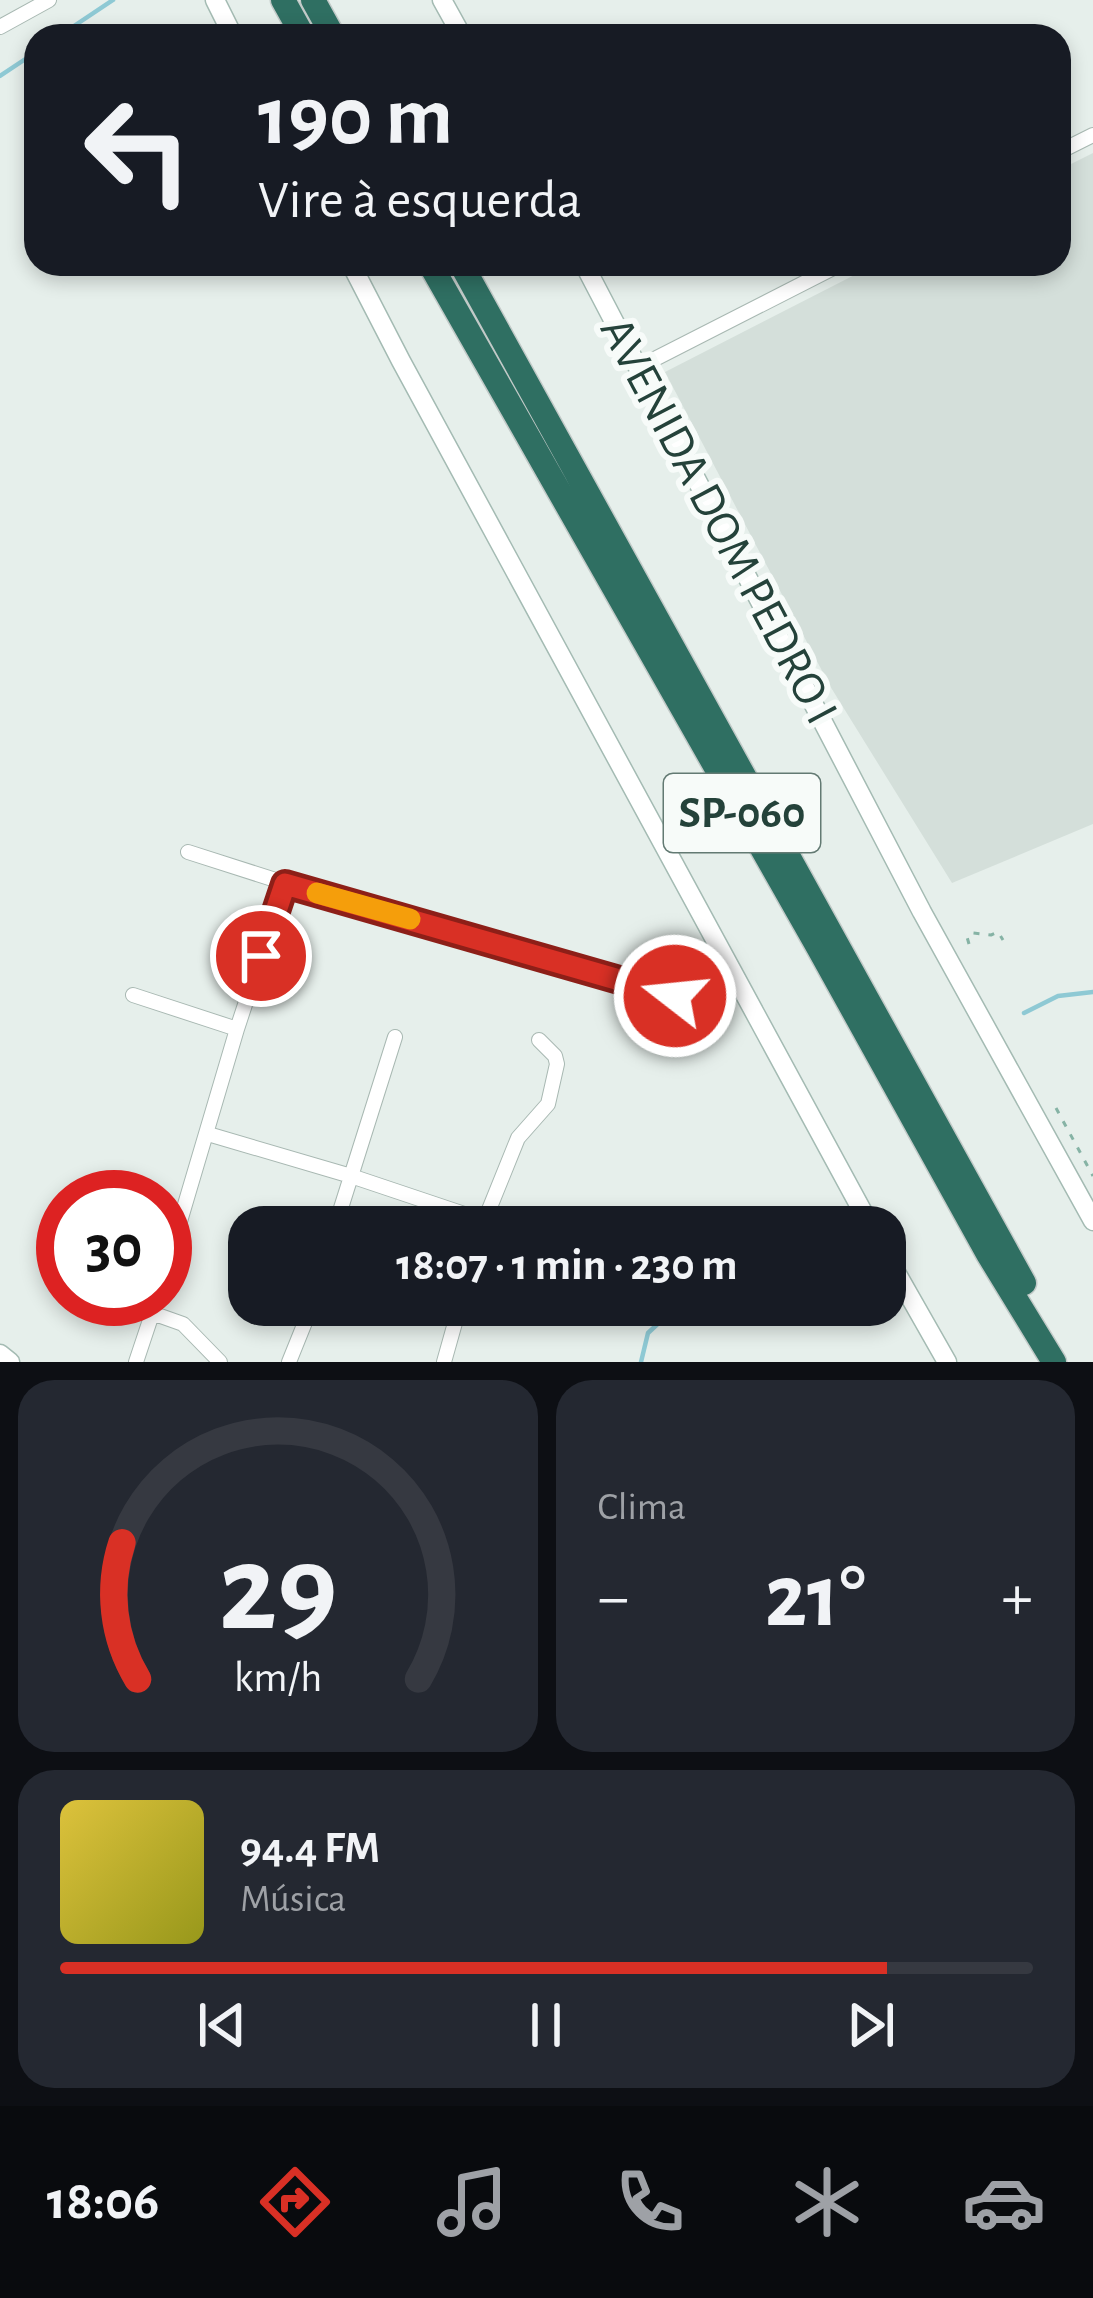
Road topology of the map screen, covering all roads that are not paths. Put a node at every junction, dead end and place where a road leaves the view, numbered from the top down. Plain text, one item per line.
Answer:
1 (50, 0) edge
2 (0, 27) edge
3 (358, 276) edge
4 (437, 276) edge
5 (468, 276) edge
6 (590, 276) edge
7 (818, 276) edge
8 (639, 368) junction
9 (188, 852) dead end
10 (285, 884) junction
11 (133, 995) dead end
12 (704, 1003) dead end
13 (237, 1029) junction
14 (395, 1037) dead end
15 (538, 1040) dead end
16 (208, 1134) junction
17 (351, 1176) junction
18 (192, 1185) edge
19 (342, 1206) edge
20 (435, 1206) edge
21 (490, 1206) edge
22 (860, 1206) edge
23 (1093, 1221) edge
24 (906, 1290) edge
25 (148, 1326) edge
26 (184, 1326) edge
27 (304, 1326) edge
28 (454, 1326) edge
29 (0, 1354) edge
30 (10, 1362) edge
31 (136, 1362) edge
32 (220, 1362) edge
33 (289, 1362) edge
34 (444, 1362) edge
35 (947, 1362) edge
36 (1054, 1362) edge
37 (1072, 1362) edge

1 - 2 street
3 - 22 main road
4 - 36 highway, SP-060
5 - 37 highway, SP-060
6 - 8 main road, AVENIDA DOM PEDRO I
7 - 8 street
8 - 23 main road, AVENIDA DOM PEDRO I
9 - 10 street
10 - 12 street
10 - 13 street
11 - 13 street
13 - 16 street
14 - 17 street
15 - 21 street
16 - 17 street
16 - 18 street
17 - 19 street
17 - 20 street
24 - 35 main road
25 - 31 street
26 - 32 street
27 - 33 street
28 - 34 street
29 - 30 main road

